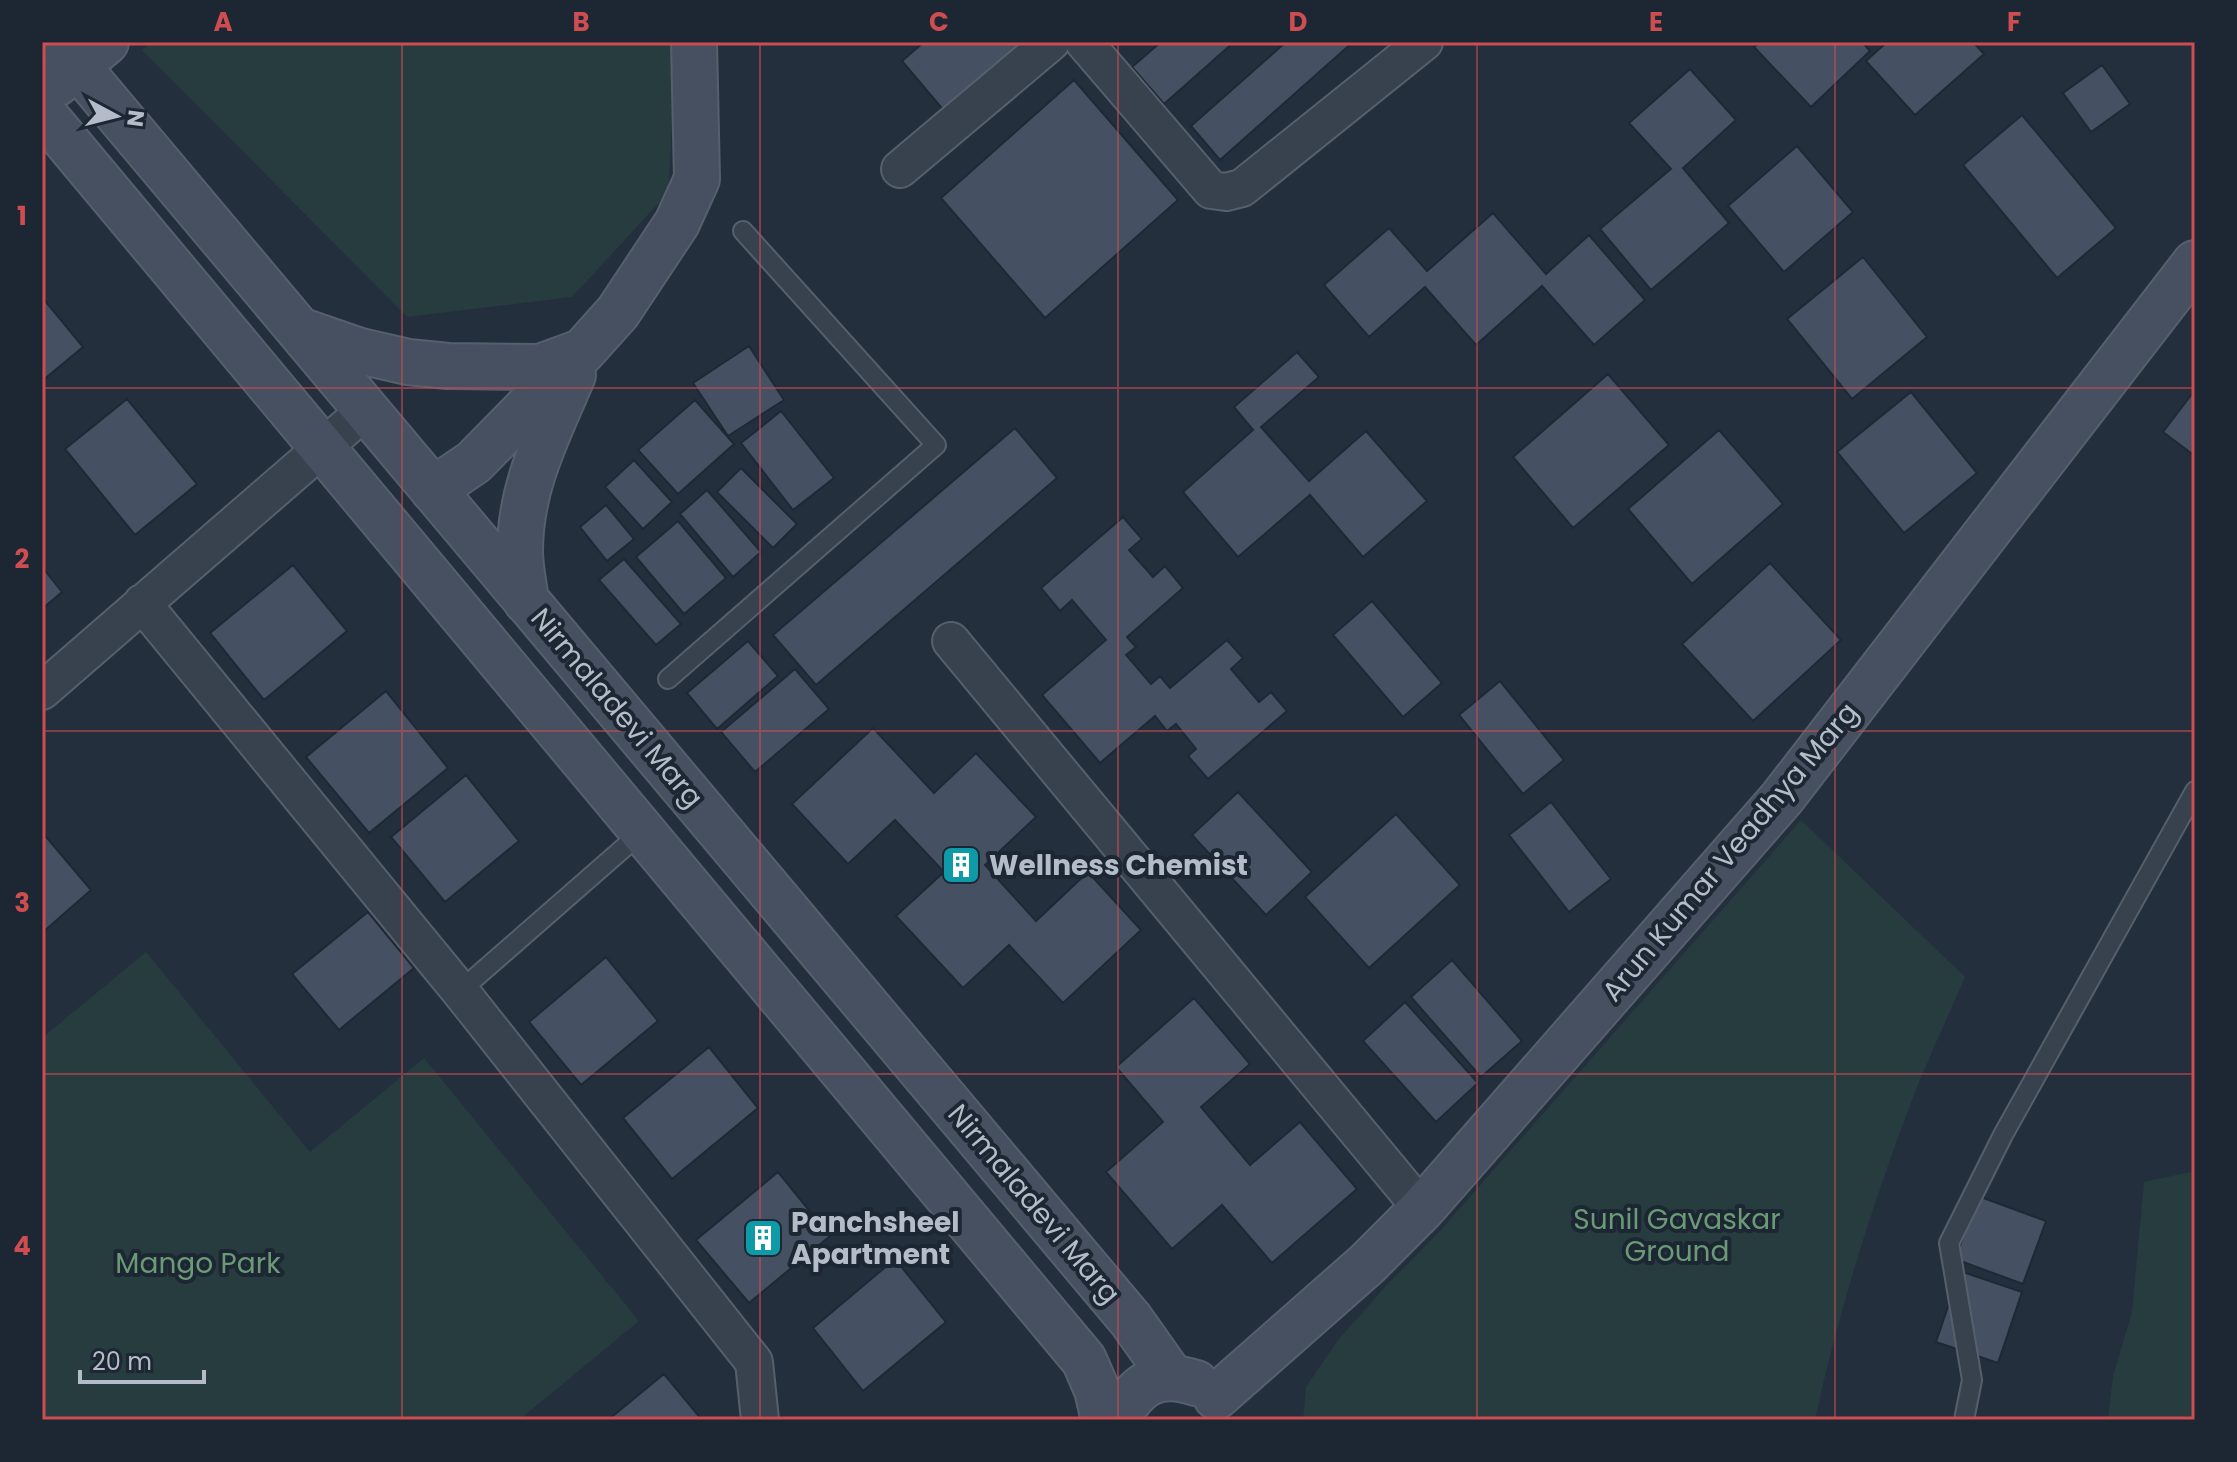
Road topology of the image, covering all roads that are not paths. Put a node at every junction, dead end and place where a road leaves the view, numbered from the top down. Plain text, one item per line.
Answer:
1 (694, 42) edge
2 (1051, 42) edge
3 (1084, 42) edge
4 (1424, 42) edge
5 (80, 50) edge
6 (42, 96) edge
7 (42, 112) edge
8 (900, 169) dead end
9 (743, 231) dead end
10 (2195, 263) edge
11 (299, 330) junction
12 (583, 351) junction
13 (366, 410) junction
14 (323, 449) junction
15 (433, 490) junction
16 (526, 601) junction
17 (142, 603) junction
18 (951, 641) dead end
19 (668, 679) dead end
20 (42, 691) edge
21 (2195, 791) edge
22 (643, 831) junction
23 (460, 991) junction
24 (1422, 1209) junction
25 (1172, 1378) junction
26 (1222, 1409) edge
27 (760, 1420) edge
28 (1104, 1420) edge
29 (1116, 1420) edge
30 (1964, 1420) edge

1 - 12 main road
2 - 8 street
3 - 4 street
5 - 6 main road
5 - 11 main road, Nirmaladevi Marg
7 - 14 main road
9 - 19 lane
10 - 24 main road, Arun Kumar Veadhya Marg
11 - 12 main road
11 - 13 main road, Nirmaladevi Marg
12 - 15 main road
12 - 16 main road
13 - 14 street
13 - 15 main road, Nirmaladevi Marg
14 - 17 street
14 - 22 main road
15 - 16 main road, Nirmaladevi Marg
16 - 25 main road, Nirmaladevi Marg
17 - 20 street
17 - 23 street
18 - 24 street
21 - 30 lane
22 - 23 lane
22 - 28 main road
23 - 27 street
24 - 26 main road, Arun Kumar Veadhya Marg
25 - 26 main road
25 - 29 main road

